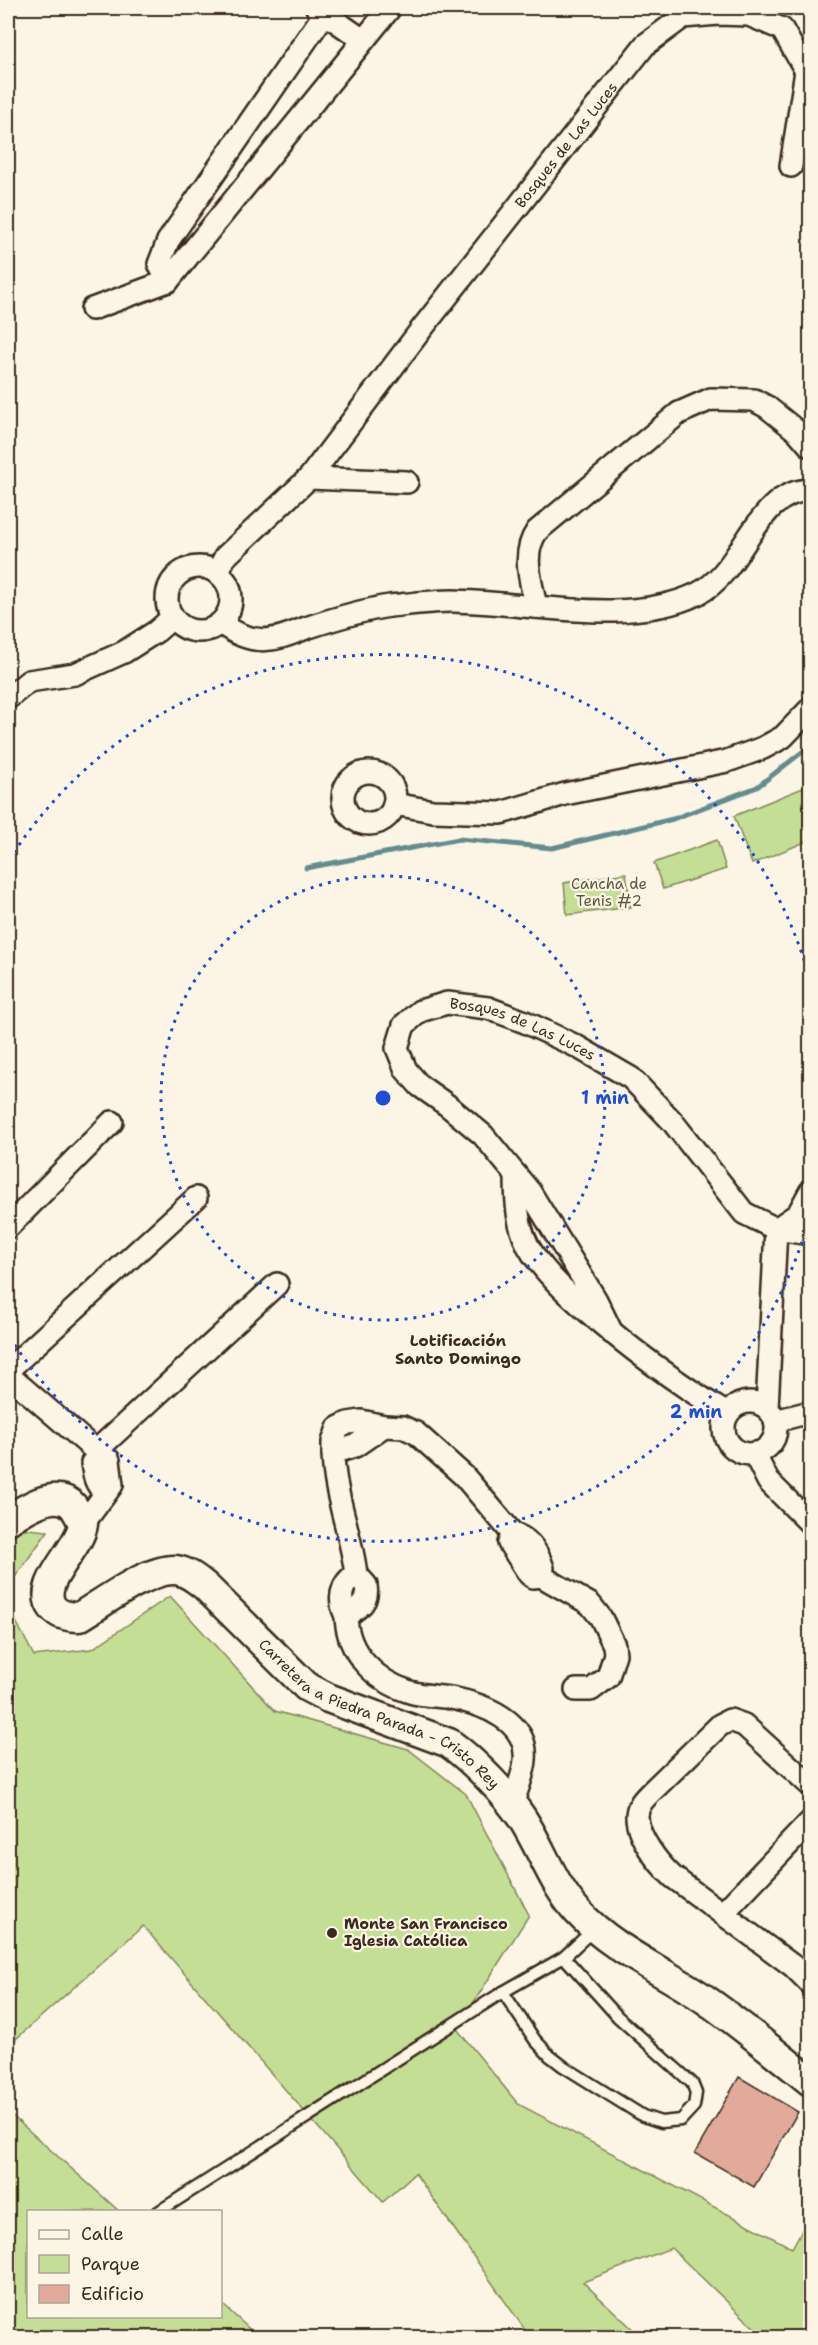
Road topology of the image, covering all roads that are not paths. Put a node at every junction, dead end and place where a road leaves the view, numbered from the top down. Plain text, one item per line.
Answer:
1 (390, 8) edge
2 (321, 10) edge
3 (703, 11) edge
4 (363, 40) junction
5 (791, 166) dead end
6 (168, 281) junction
7 (92, 309) dead end
8 (810, 446) edge
9 (309, 478) junction
10 (407, 482) dead end
11 (810, 490) edge
12 (217, 573) junction
13 (536, 607) junction
14 (173, 617) junction
15 (221, 623) junction
16 (8, 698) edge
17 (810, 709) edge
18 (394, 804) dead end
19 (112, 1122) dead end
20 (516, 1175) junction
21 (810, 1192) edge
22 (196, 1198) dead end
23 (8, 1227) edge
24 (776, 1229) junction
25 (810, 1234) edge
26 (277, 1284) dead end
27 (612, 1333) junction
28 (8, 1370) edge
29 (8, 1375) edge
30 (810, 1412) edge
31 (727, 1414) junction
32 (771, 1415) junction
33 (97, 1454) junction
34 (754, 1454) junction
35 (8, 1520) edge
36 (810, 1523) edge
37 (83, 1524) junction
38 (576, 1690) dead end
39 (810, 1785) edge
40 (512, 1805) junction
41 (810, 1822) edge
42 (723, 1912) junction
43 (595, 1928) junction
44 (564, 1957) junction
45 (810, 1983) edge
46 (503, 1992) junction
47 (810, 2081) edge
48 (160, 2210) edge

1 - 4 street
2 - 4 street
2 - 6 street
3 - 5 street, Bosques de Las Luces
3 - 9 street, Bosques de Las Luces
4 - 6 street
6 - 7 street
8 - 13 street
9 - 10 street
9 - 12 street, Bosques de Las Luces
11 - 13 street
12 - 14 street
12 - 15 street
13 - 15 street
14 - 15 street
14 - 16 street
17 - 18 street
19 - 23 street
20 - 24 street, Bosques de Las Luces
20 - 27 street, Bosques de Las Luces
20 - 27 street, Bosques de Las Luces
21 - 24 street
22 - 28 street
24 - 25 street, Bosques de Las Luces
24 - 32 street
26 - 33 street
27 - 31 street, Bosques de Las Luces
29 - 33 street
30 - 32 street
31 - 32 street
31 - 34 street
32 - 34 street
33 - 37 street
34 - 36 street
35 - 37 main road
37 - 40 main road, Carretera a Piedra Parada - Cristo Rey
38 - 40 street
39 - 42 street
40 - 43 main road, Carretera a Piedra Parada - Cristo Rey
41 - 42 street
42 - 45 street
43 - 44 lane
43 - 47 main road, Carretera a Piedra Parada - Cristo Rey
44 - 46 lane
44 - 46 lane
46 - 48 lane

